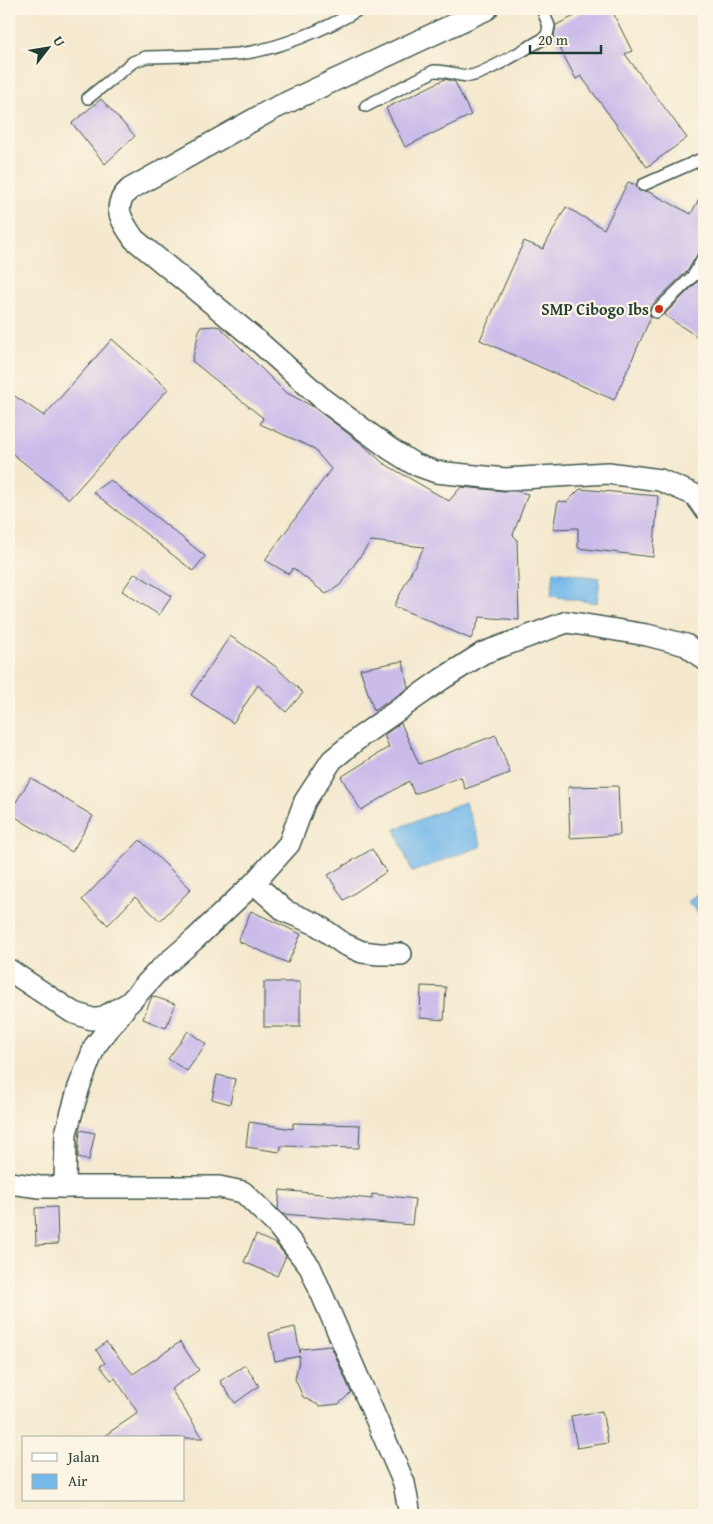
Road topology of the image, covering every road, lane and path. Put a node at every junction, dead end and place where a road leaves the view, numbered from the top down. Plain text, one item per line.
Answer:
1 (360, 9) edge
2 (487, 9) edge
3 (542, 9) edge
4 (88, 98) dead end
5 (366, 106) dead end
6 (704, 158) edge
7 (643, 184) dead end
8 (704, 257) edge
9 (656, 312) dead end
10 (704, 508) edge
11 (704, 659) edge
12 (254, 883) junction
13 (401, 954) dead end
14 (9, 970) edge
15 (129, 1003) junction
16 (9, 1182) edge
17 (65, 1187) junction
18 (410, 1515) edge

1 - 4 lane
2 - 10 street
3 - 5 lane
6 - 7 lane
8 - 9 lane
11 - 12 street
12 - 13 street
12 - 15 street
14 - 15 street
15 - 17 street
16 - 17 street
17 - 18 street

